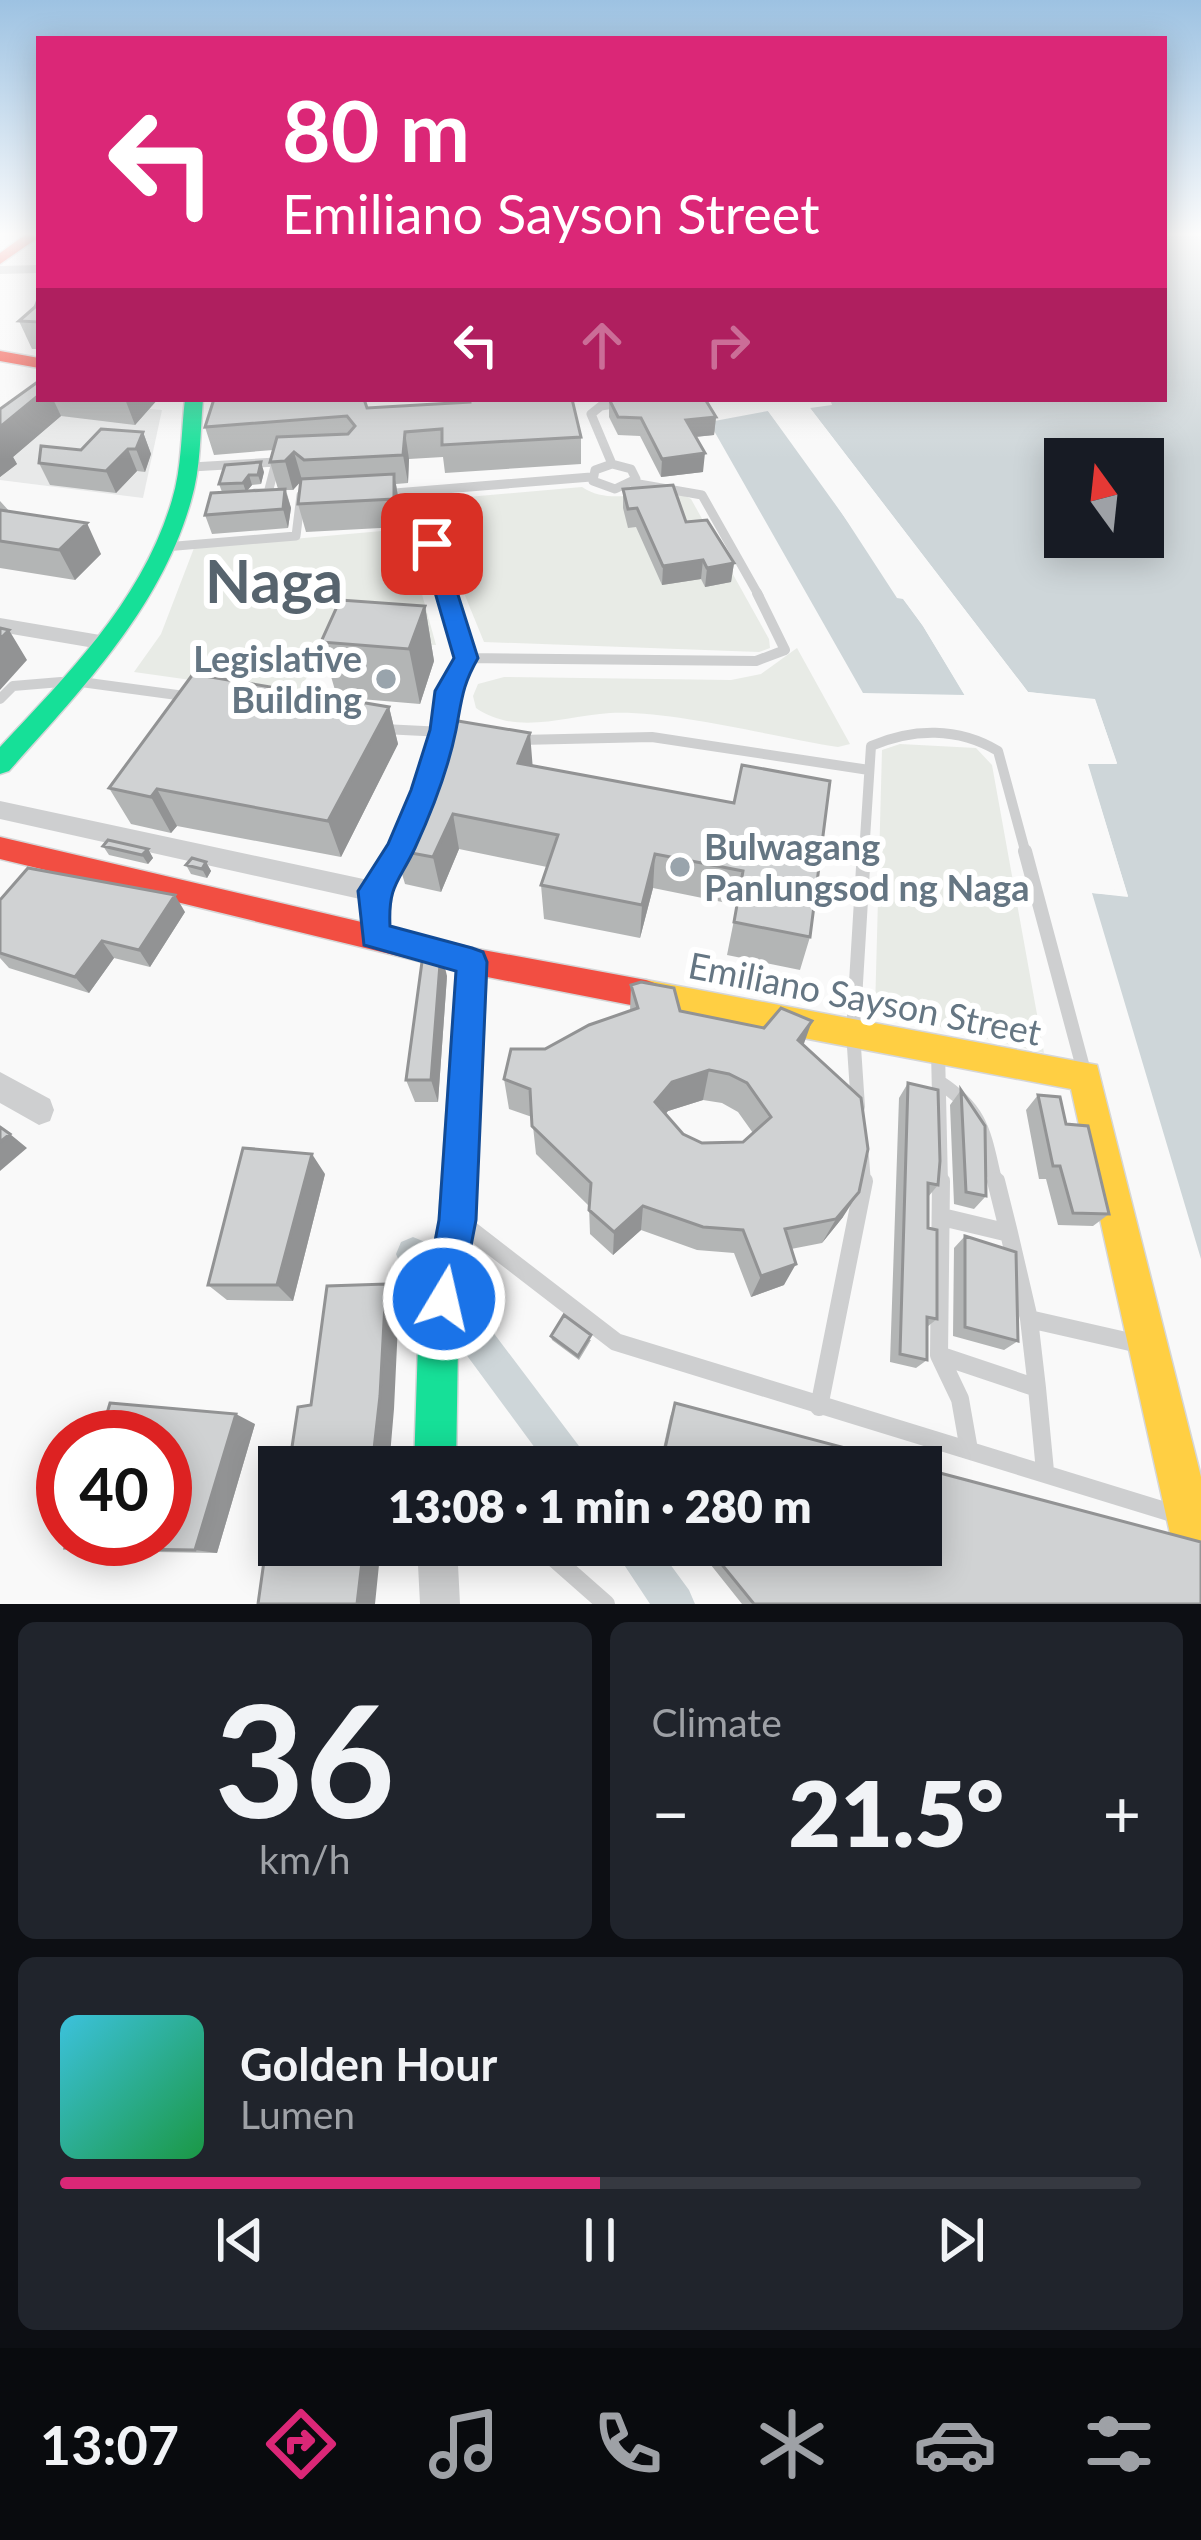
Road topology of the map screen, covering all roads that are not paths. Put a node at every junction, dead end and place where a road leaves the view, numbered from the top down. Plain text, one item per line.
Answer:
1 (0, 356) edge
2 (36, 362) edge
3 (194, 402) edge
4 (626, 402) edge
5 (290, 456) edge
6 (186, 464) junction
7 (612, 464) junction
8 (591, 477) junction
9 (633, 483) junction
10 (422, 492) junction
11 (301, 494) junction
12 (379, 494) edge
13 (316, 498) edge
14 (164, 547) junction
15 (0, 625) edge
16 (106, 643) junction
17 (466, 658) junction
18 (74, 681) junction
19 (0, 699) edge
20 (210, 700) edge
21 (374, 728) edge
22 (443, 730) junction
23 (483, 736) edge
24 (503, 738) edge
25 (0, 764) edge
26 (869, 770) junction
27 (0, 810) edge
28 (417, 810) edge
29 (409, 829) edge
30 (0, 848) edge
31 (373, 891) junction
32 (375, 935) junction
33 (472, 962) junction
34 (853, 1032) junction
35 (938, 1050) junction
36 (1085, 1076) junction
37 (939, 1082) junction
38 (0, 1086) edge
39 (39, 1110) dead end
40 (860, 1121) edge
41 (861, 1142) edge
42 (942, 1217) junction
43 (458, 1220) junction
44 (1009, 1233) junction
45 (1028, 1319) junction
46 (1145, 1345) junction
47 (939, 1354) junction
48 (1037, 1388) junction
49 (820, 1407) junction
50 (436, 1446) edge
51 (969, 1450) junction
52 (1046, 1471) junction
53 (1188, 1518) junction
54 (438, 1566) edge
55 (563, 1566) edge
56 (1201, 1569) edge
57 (440, 1604) edge
58 (606, 1604) edge

1 - 2 main road
3 - 6 main road
4 - 7 lane
5 - 6 lane
6 - 11 lane
6 - 14 main road
7 - 8 lane
7 - 9 lane
8 - 9 lane
8 - 10 lane
9 - 17 lane
10 - 12 lane
10 - 17 lane
11 - 13 lane
11 - 14 lane
14 - 16 main road
15 - 16 street
16 - 18 main road
17 - 22 lane
18 - 19 lane
18 - 20 lane
18 - 25 main road
21 - 22 lane
22 - 23 lane
22 - 28 lane
24 - 26 lane
26 - 34 lane
26 - 36 lane
27 - 31 street
29 - 31 lane
30 - 32 main road, Emiliano Sayson Street
31 - 32 street
32 - 33 main road, Emiliano Sayson Street
33 - 34 main road, Emiliano Sayson Street
33 - 43 main road
34 - 35 main road, Emiliano Sayson Street
34 - 40 lane
35 - 36 main road, Emiliano Sayson Street
35 - 37 lane
36 - 46 main road
37 - 42 lane
37 - 44 lane
38 - 39 street
41 - 49 lane
42 - 44 lane
42 - 47 lane
43 - 49 lane
43 - 50 main road
44 - 45 lane
45 - 46 lane
45 - 48 lane
46 - 53 main road
47 - 48 lane
47 - 51 lane
48 - 52 lane
49 - 51 lane
51 - 52 lane
52 - 53 lane
53 - 56 main road
54 - 57 street
55 - 58 lane

